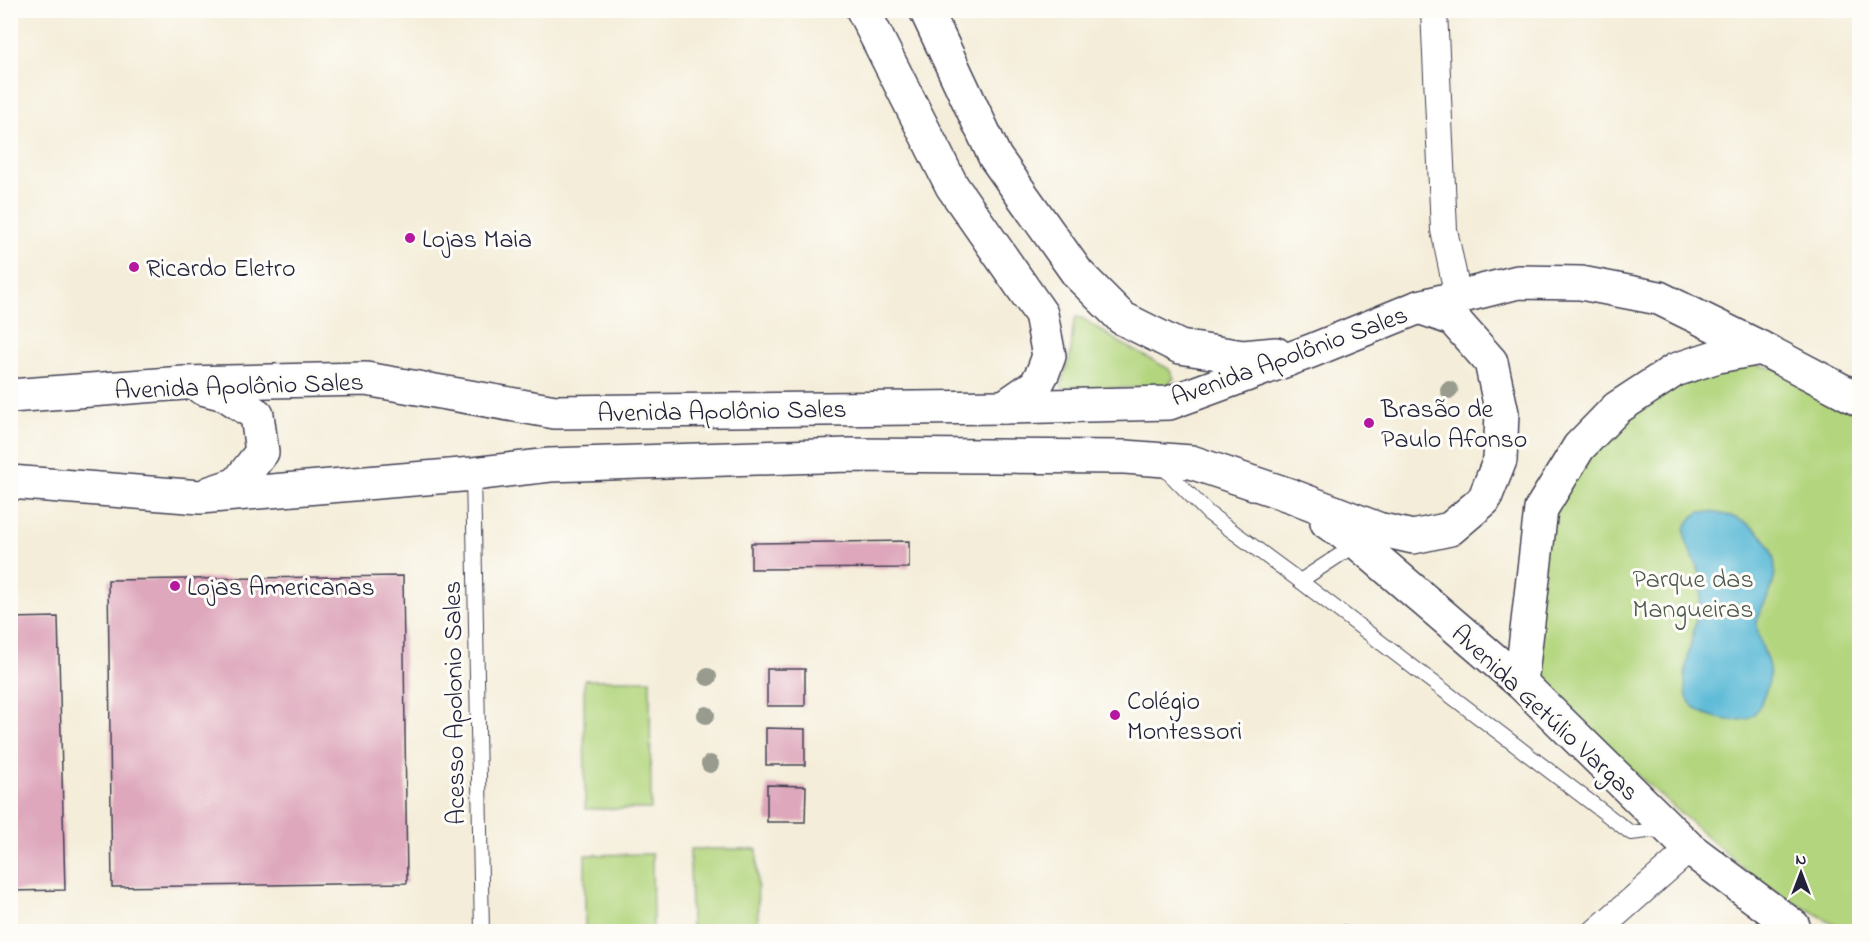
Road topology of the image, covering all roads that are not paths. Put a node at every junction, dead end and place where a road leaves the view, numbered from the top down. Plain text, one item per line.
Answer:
1 (863, 10) edge
2 (926, 10) edge
3 (1434, 10) edge
4 (995, 157) junction
5 (952, 186) junction
6 (1458, 297) junction
7 (1419, 307) junction
8 (1761, 348) junction
9 (1311, 351) junction
10 (184, 383) junction
11 (10, 396) edge
12 (1860, 400) edge
13 (1004, 407) junction
14 (1156, 459) junction
15 (473, 474) junction
16 (10, 482) edge
17 (1292, 496) junction
18 (200, 497) junction
19 (1358, 543) junction
20 (1300, 581) junction
21 (1521, 683) junction
22 (1680, 838) junction
23 (1796, 930) edge
24 (482, 932) edge
25 (1596, 932) edge

1 - 5 street
2 - 4 street
3 - 6 street
4 - 5 street
4 - 9 street
5 - 13 street
6 - 7 street, Avenida Apolônio Sales
6 - 8 street, Avenida Apolônio Sales
7 - 9 street, Avenida Apolônio Sales
7 - 17 street
8 - 12 street, Avenida Apolônio Sales
8 - 21 street
9 - 13 street, Avenida Apolônio Sales
10 - 11 street, Avenida Apolônio Sales
10 - 13 street, Avenida Apolônio Sales
10 - 18 street
14 - 15 street, Avenida Apolônio Sales
14 - 17 street, Avenida Apolônio Sales
14 - 20 lane
15 - 18 street, Avenida Apolônio Sales
15 - 24 lane, Acesso Apolonio Sales
16 - 18 street, Avenida Apolônio Sales
17 - 19 street, Avenida Getúlio Vargas
19 - 20 lane
19 - 21 street, Avenida Getúlio Vargas
20 - 22 lane
21 - 22 street, Avenida Getúlio Vargas
22 - 23 street, Avenida Getúlio Vargas
22 - 25 street

